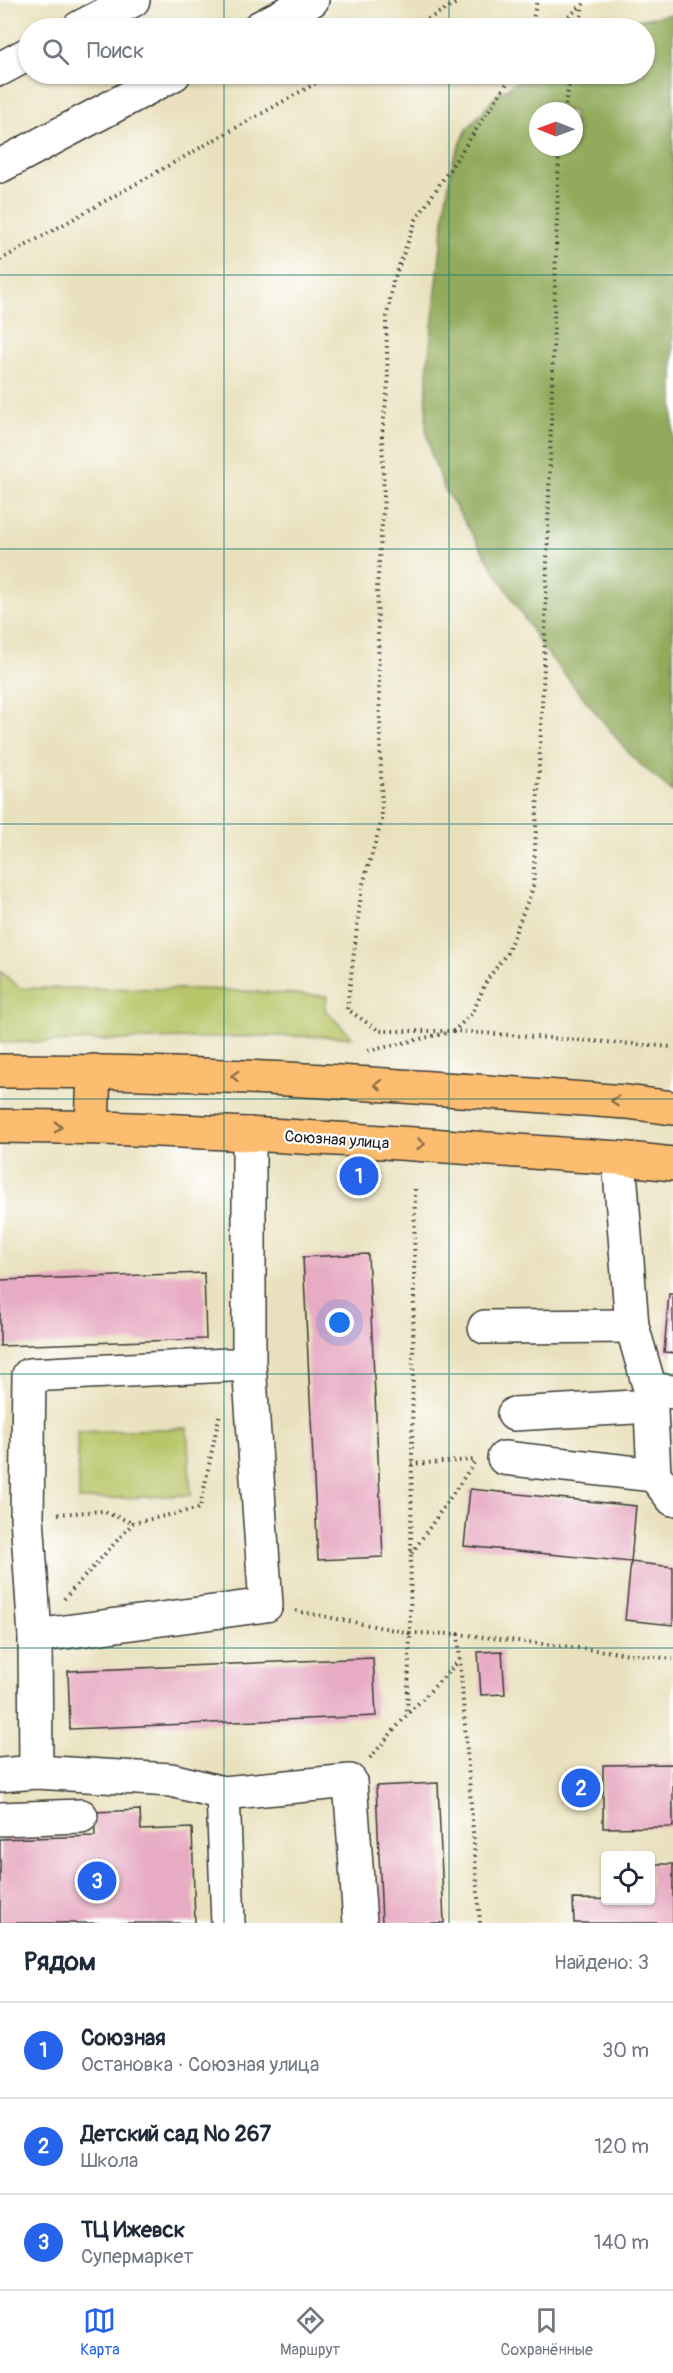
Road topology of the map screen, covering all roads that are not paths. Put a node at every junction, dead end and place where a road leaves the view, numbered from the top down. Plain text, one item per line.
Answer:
1 (133, 0) edge
2 (312, 0) edge
3 (98, 18) edge
4 (278, 18) edge
5 (18, 59) edge
6 (0, 69) edge
7 (155, 84) edge
8 (0, 166) edge
9 (0, 1071) edge
10 (93, 1071) junction
11 (673, 1108) edge
12 (0, 1126) edge
13 (92, 1127) junction
14 (249, 1134) junction
15 (620, 1158) junction
16 (673, 1164) edge
17 (632, 1326) junction
18 (484, 1327) dead end
19 (249, 1364) junction
20 (658, 1396) edge
21 (514, 1414) dead end
22 (504, 1458) dead end
23 (664, 1487) edge
24 (34, 1636) junction
25 (36, 1772) junction
26 (0, 1775) edge
27 (224, 1793) junction
28 (81, 1816) dead end
29 (0, 1818) edge
30 (228, 1923) edge
31 (360, 1923) edge

1 - 3 lane
2 - 4 lane
5 - 6 lane
7 - 8 lane
9 - 10 main road
11 -> 10 main road
10 - 13 main road
12 -> 13 main road, Союзная улица
13 - 14 main road, Союзная улица
14 -> 15 main road, Союзная улица
14 - 19 lane
15 - 16 main road, Союзная улица
15 - 17 lane
17 - 18 lane
17 - 20 lane
19 - 24 lane
19 - 24 lane
20 - 21 lane
20 - 23 lane
22 - 23 lane
24 - 25 lane
25 - 26 lane
25 - 27 lane
27 - 30 lane
27 - 31 lane
28 - 29 lane

